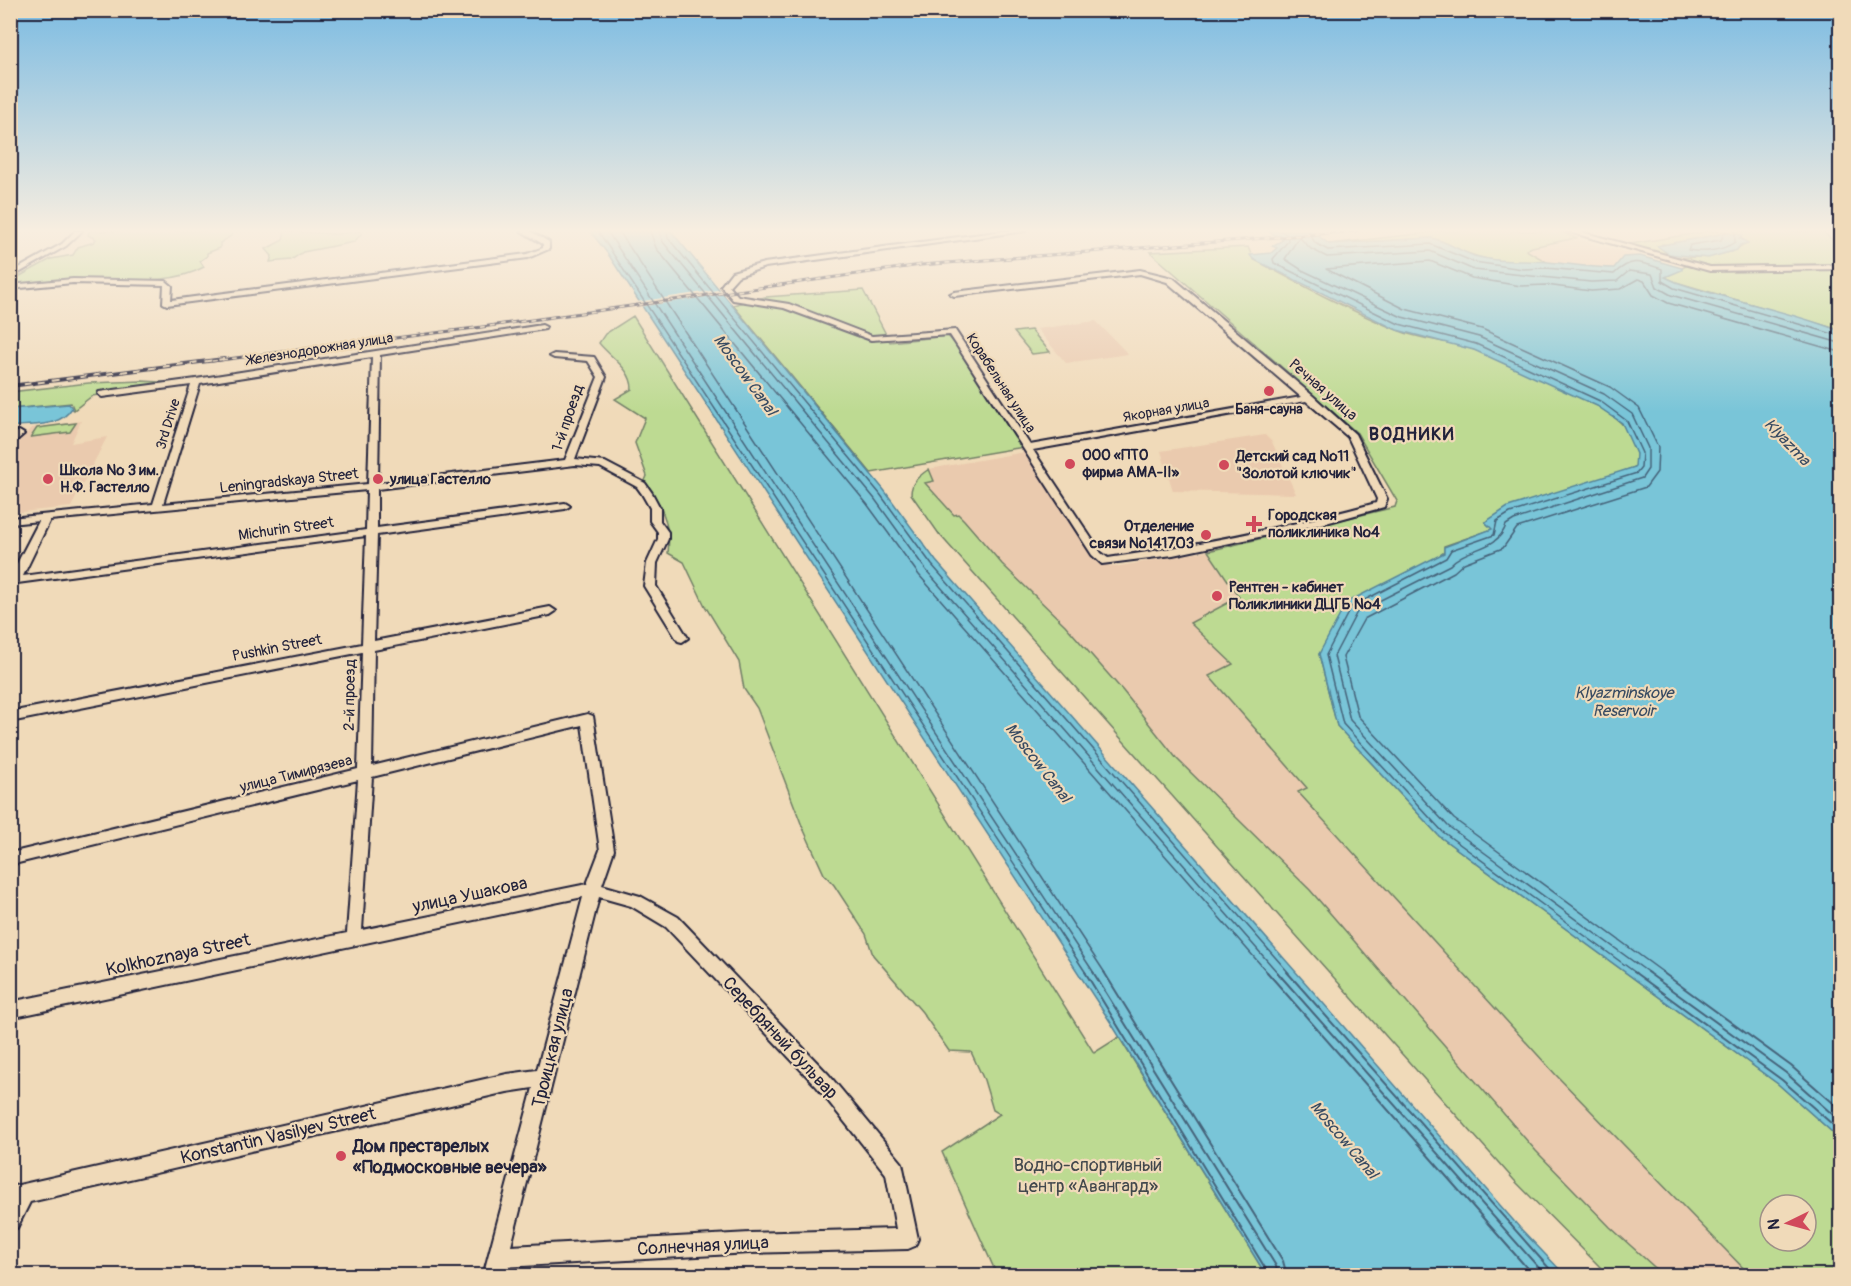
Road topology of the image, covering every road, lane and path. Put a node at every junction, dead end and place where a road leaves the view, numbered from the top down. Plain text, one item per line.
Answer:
1 (168, 291) edge
2 (259, 291) edge
3 (729, 291) edge
4 (979, 291) edge
5 (1183, 291) edge
6 (954, 294) dead end
7 (542, 327) dead end
8 (376, 354) junction
9 (554, 356) dead end
10 (196, 382) junction
11 (102, 394) dead end
12 (1310, 398) junction
13 (15, 435) edge
14 (10, 443) edge
15 (1027, 448) junction
16 (569, 462) junction
17 (372, 488) junction
18 (564, 506) dead end
19 (157, 508) junction
20 (46, 518) junction
21 (10, 521) edge
22 (372, 532) junction
23 (13, 580) edge
24 (550, 611) dead end
25 (682, 638) dead end
26 (367, 647) junction
27 (10, 717) edge
28 (366, 774) junction
29 (10, 860) edge
30 (593, 889) junction
31 (354, 939) junction
32 (10, 1010) edge
33 (546, 1078) junction
34 (17, 1195) edge
35 (10, 1221) edge
36 (908, 1239) joint
37 (495, 1266) edge

1 - 2 street
3 - 15 street, Корабельная улица
4 - 6 street, Речная улица
5 - 12 street, Речная улица
7 - 8 street, Железнодорожная улица
8 - 10 street, Железнодорожная улица
8 - 17 street
9 - 16 street, 1-й проезд
10 - 11 street, Железнодорожная улица
10 - 19 street, 3rd Drive
12 - 15 street, Якорная улица
12 - 15 street, Речная улица
13 - 14 street
16 - 17 street, Leningradskaya Street
16 - 25 street, 1-й проезд
17 - 19 street, Leningradskaya Street
17 - 22 street, 2-й проезд
18 - 22 street, Michurin Street
19 - 20 street, Leningradskaya Street
20 - 21 street, Leningradskaya Street
20 - 23 street
22 - 23 street, Michurin Street
22 - 26 street, 2-й проезд
24 - 26 street, Pushkin Street
26 - 27 street, Pushkin Street
26 - 28 street, 2-й проезд
28 - 29 street, улица Тимирязева
28 - 30 street, улица Тимирязева
28 - 31 street, 2-й проезд
30 - 31 street, улица Ушакова
30 - 33 street, Троицкая улица
30 - 36 street, Серебряный бульвар
31 - 32 street, Kolkhoznaya Street
33 - 34 street, Konstantin Vasilyev Street
33 - 37 street, Троицкая улица
34 - 35 street
36 - 37 street, Солнечная улица

